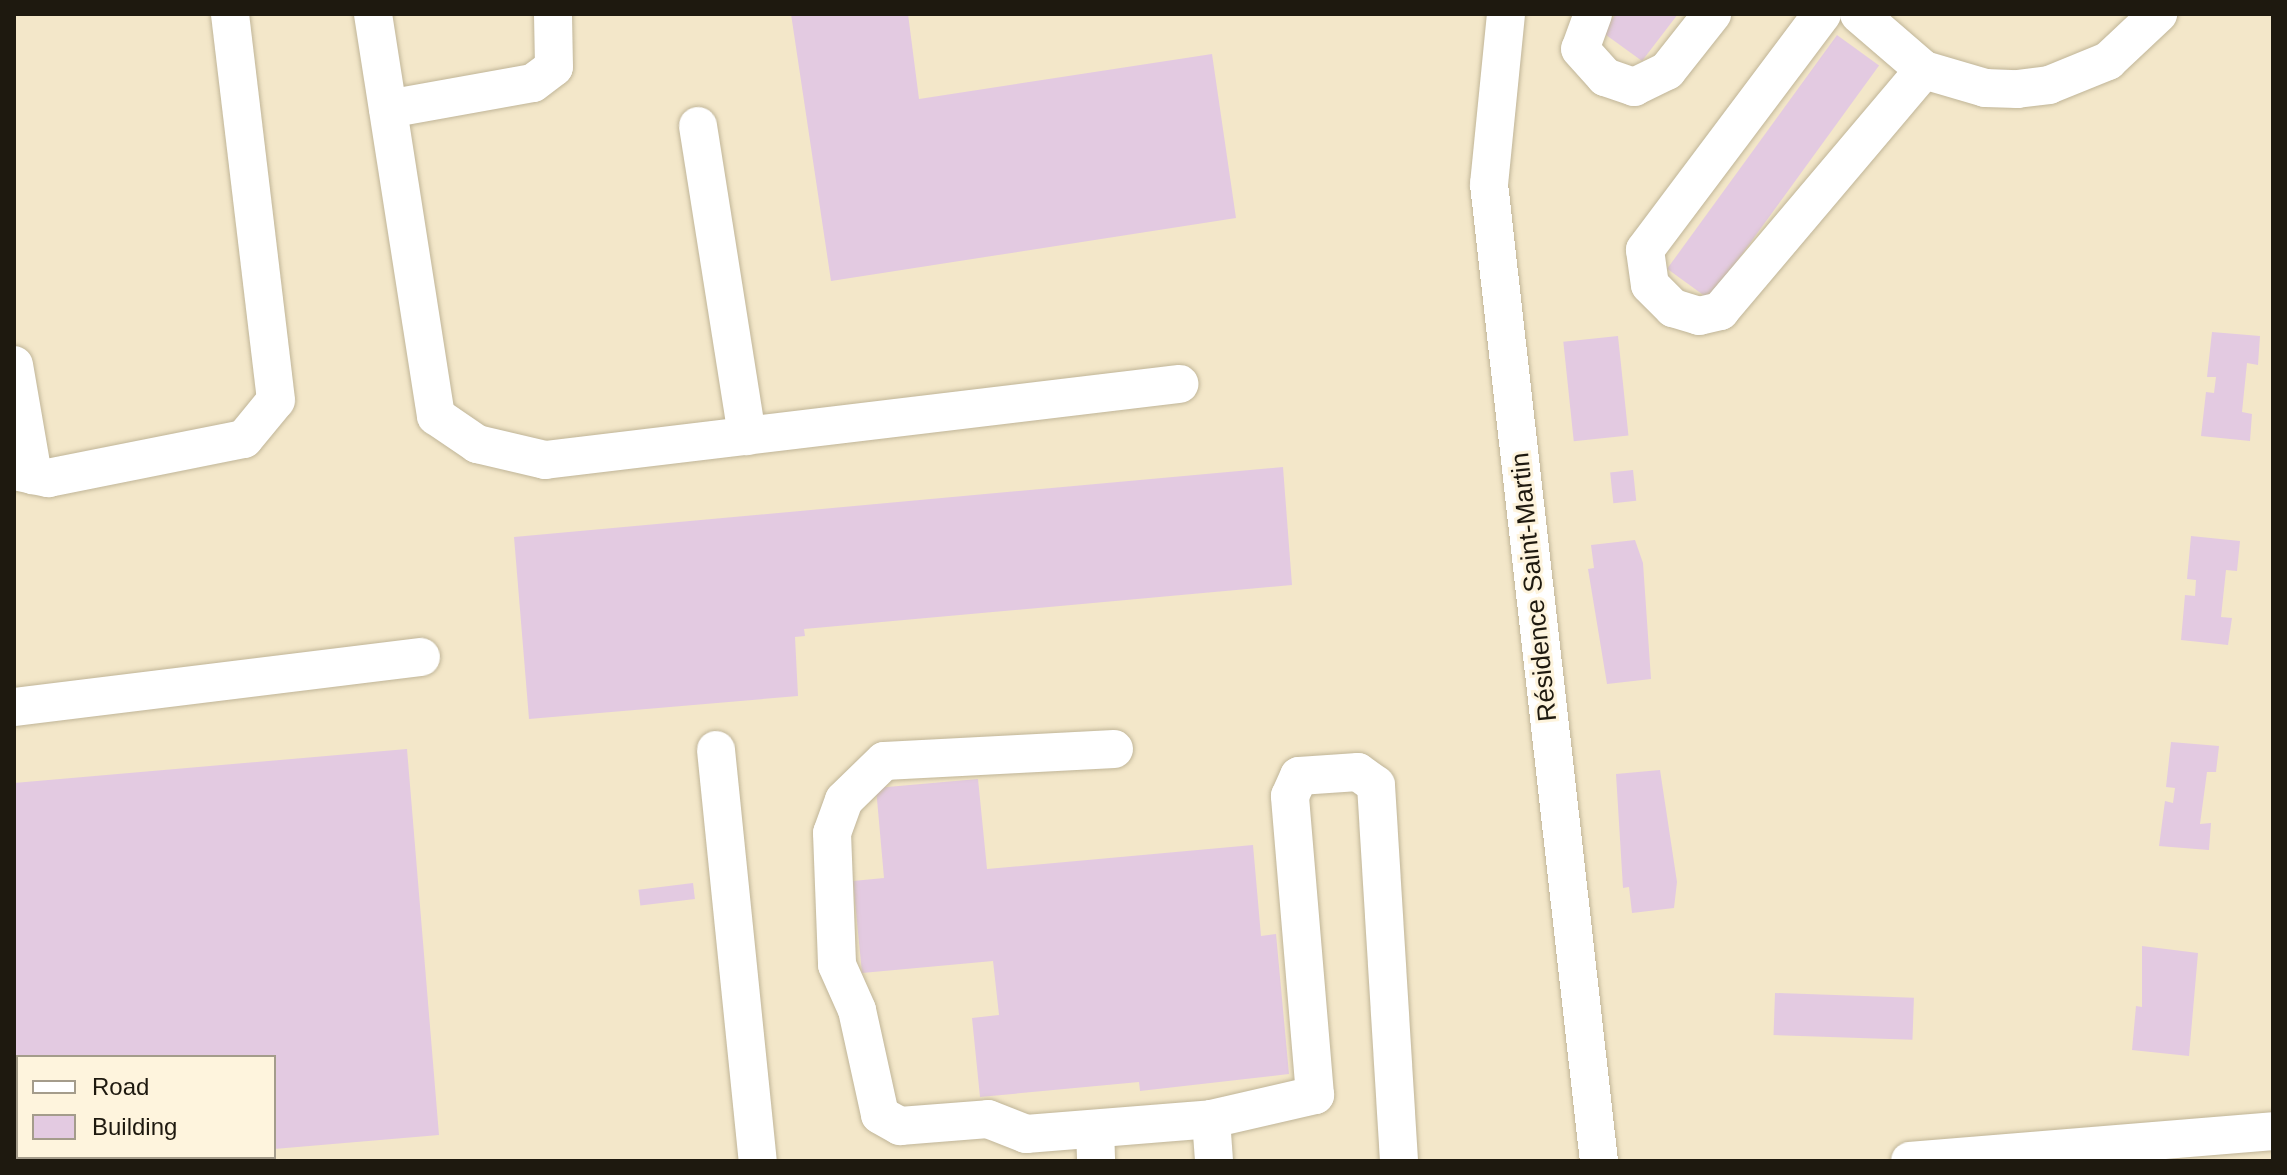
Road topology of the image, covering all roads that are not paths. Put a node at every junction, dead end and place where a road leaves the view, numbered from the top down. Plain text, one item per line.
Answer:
1 (230, 14) edge
2 (373, 14) edge
3 (553, 14) edge
4 (1506, 14) edge
5 (1593, 14) edge
6 (1712, 14) edge
7 (1822, 14) edge
8 (1859, 14) edge
9 (2158, 14) edge
10 (1924, 70) junction
11 (388, 109) junction
12 (698, 126) dead end
13 (14, 365) edge
14 (1179, 384) dead end
15 (747, 436) junction
16 (23, 473) edge
17 (421, 657) dead end
18 (14, 707) edge
19 (1114, 749) dead end
20 (716, 750) dead end
21 (1211, 1119) junction
22 (2273, 1131) edge
23 (1096, 1145) edge
24 (758, 1161) edge
25 (1214, 1161) edge
26 (1399, 1161) edge
27 (1599, 1161) edge
28 (1910, 1161) edge

1 - 16 street
2 - 11 street
3 - 11 street
4 - 27 street, Résidence Saint-Martin
5 - 6 street
7 - 10 street
8 - 10 street
9 - 10 street
11 - 15 street
12 - 15 street
13 - 16 street
14 - 15 street
17 - 18 street
19 - 23 street
20 - 24 street
21 - 23 street
21 - 25 street
21 - 26 street
22 - 28 street

